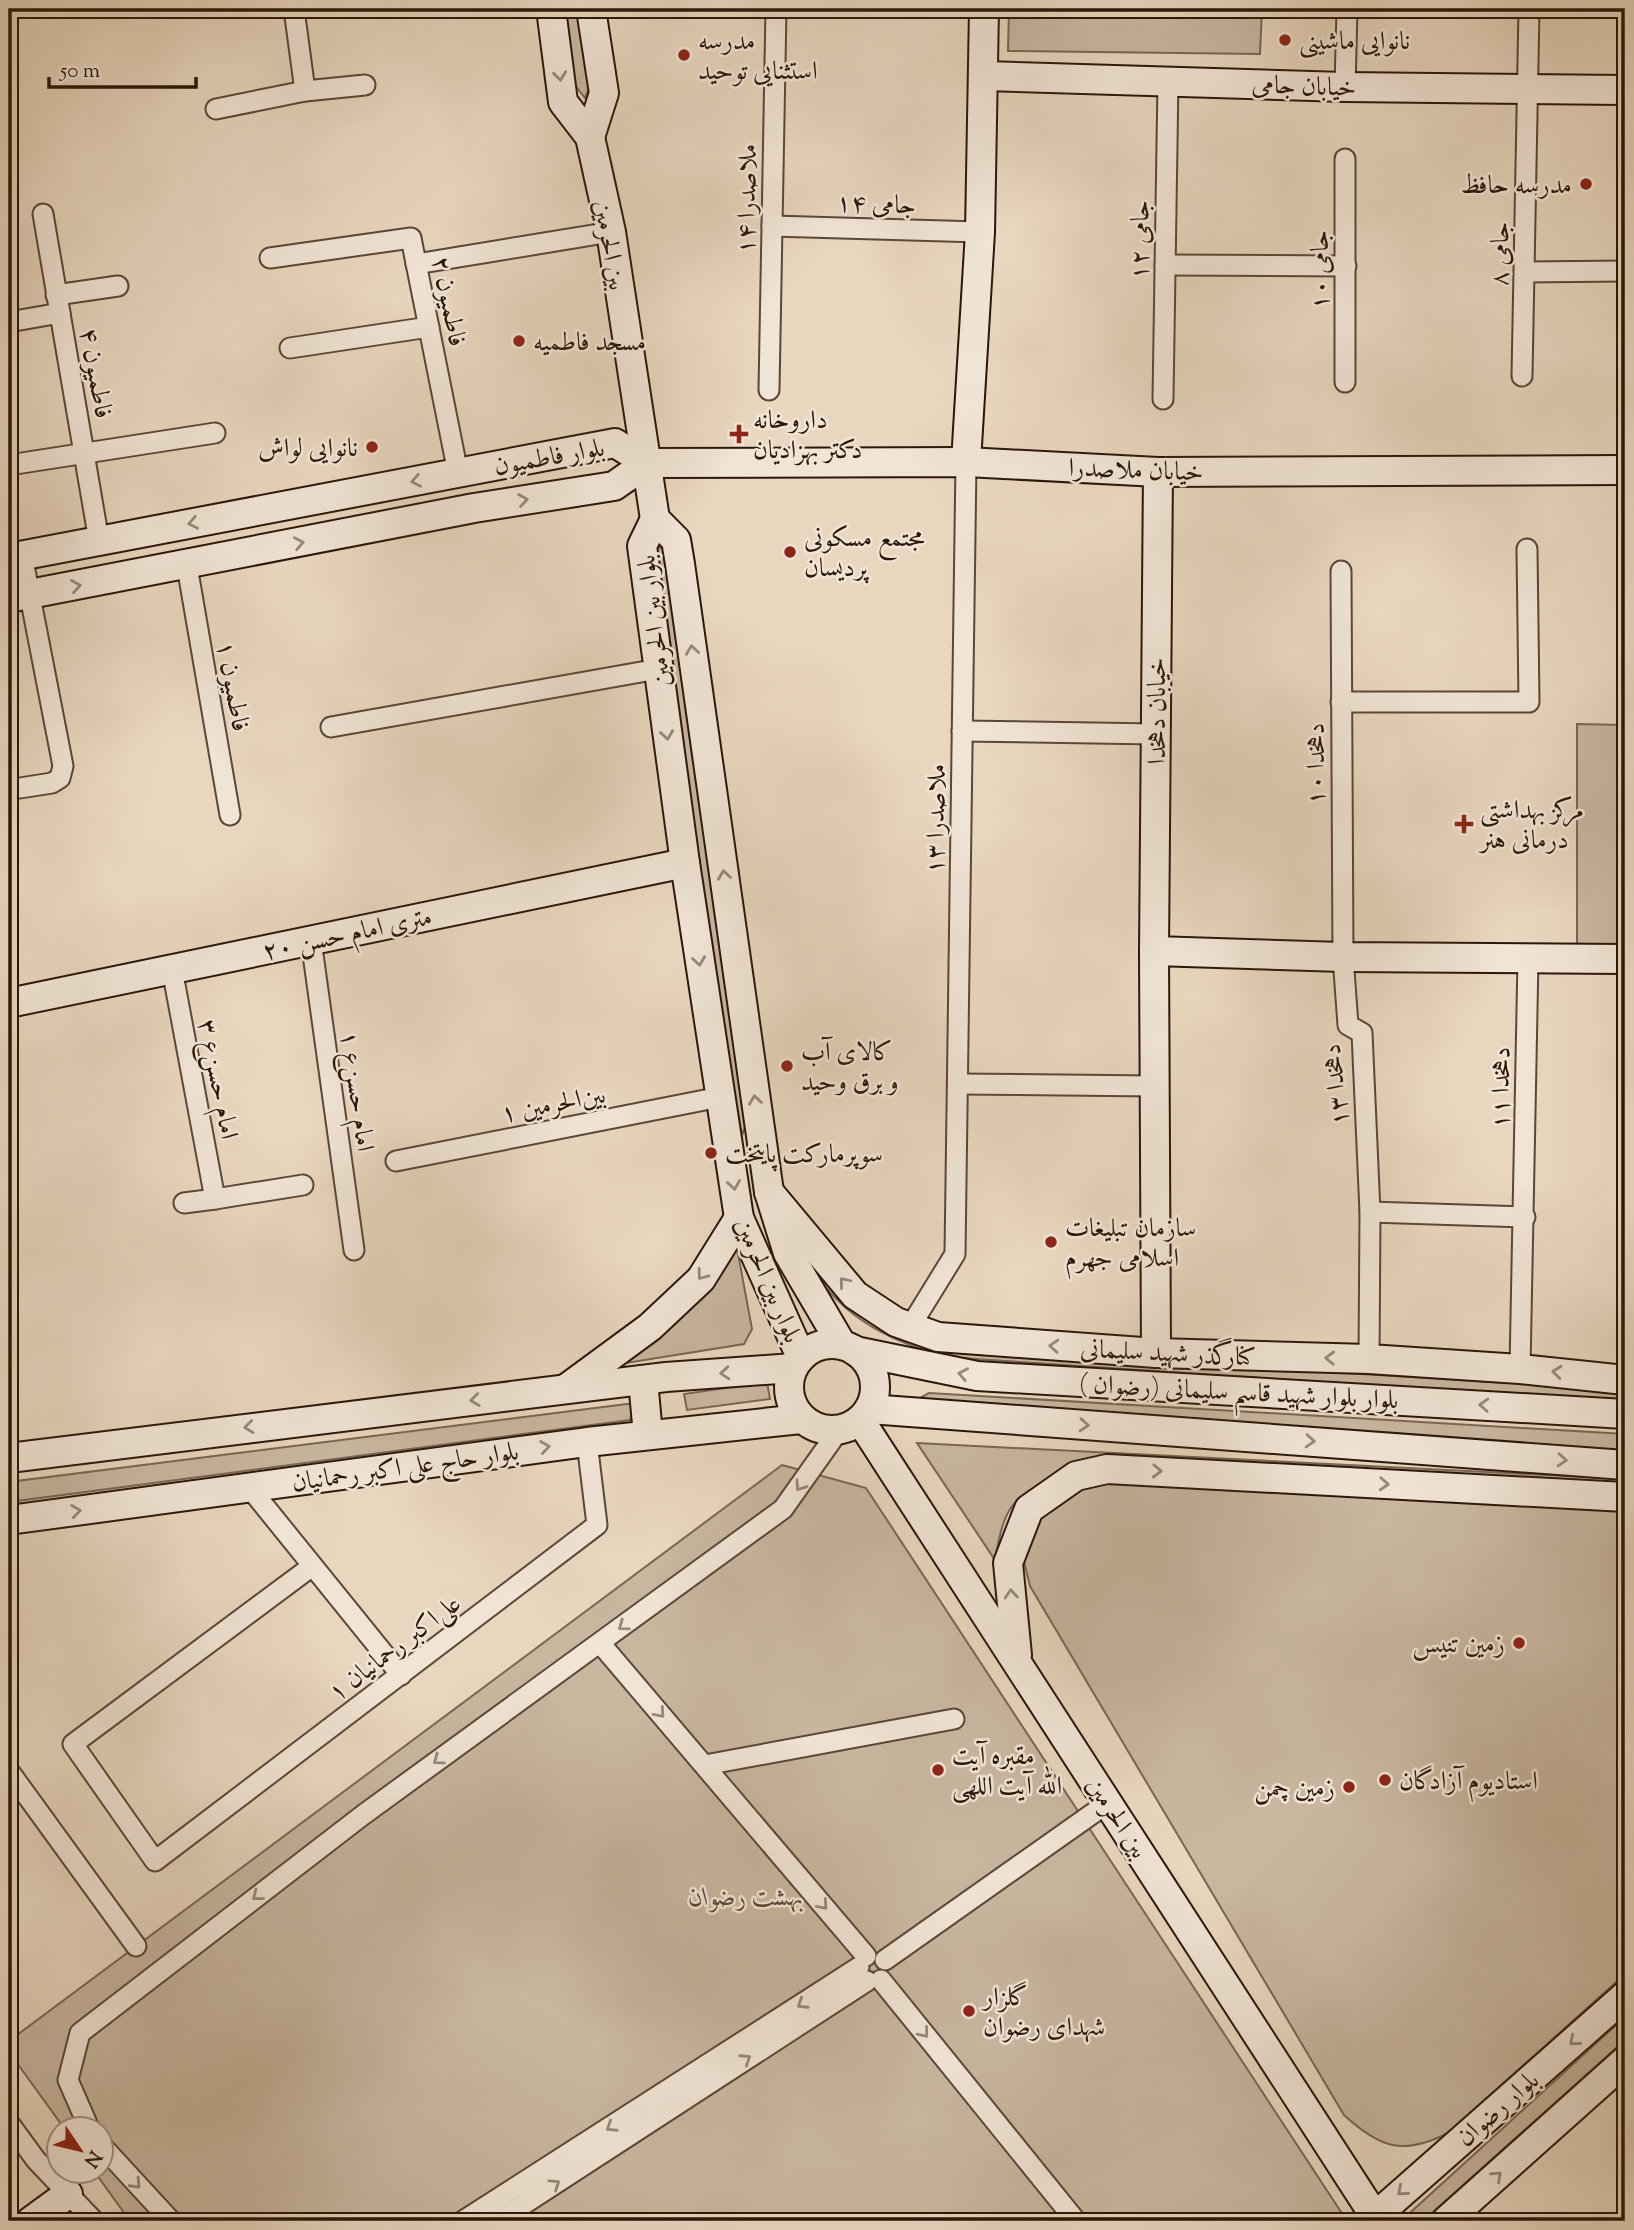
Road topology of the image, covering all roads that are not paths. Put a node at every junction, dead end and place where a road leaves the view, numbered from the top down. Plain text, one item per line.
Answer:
1 (294, 9) edge
2 (551, 9) edge
3 (591, 9) edge
4 (776, 9) edge
5 (984, 9) edge
6 (1347, 9) edge
7 (1529, 9) edge
8 (984, 76) junction
9 (1168, 81) junction
10 (365, 85) dead end
11 (1345, 87) junction
12 (1527, 89) junction
13 (1625, 90) edge
14 (305, 91) junction
15 (216, 109) dead end
16 (590, 137) junction
17 (1345, 159) dead end
18 (43, 214) dead end
19 (772, 226) junction
20 (611, 232) junction
21 (980, 232) junction
22 (270, 258) dead end
23 (416, 264) junction
24 (1165, 265) junction
25 (1346, 266) junction
26 (1625, 271) edge
27 (1526, 272) junction
28 (118, 286) dead end
29 (58, 304) junction
30 (9, 323) edge
31 (429, 327) junction
32 (290, 348) dead end
33 (1522, 376) dead end
34 (1345, 382) dead end
35 (769, 390) dead end
36 (1163, 399) dead end
37 (215, 433) dead end
38 (84, 453) junction
39 (566, 453) junction
40 (965, 462) junction
41 (647, 463) junction
42 (9, 465) edge
43 (1625, 470) edge
44 (1158, 472) junction
45 (458, 473) junction
46 (574, 492) junction
47 (656, 519) junction
48 (99, 541) junction
49 (1527, 549) dead end
50 (15, 556) edge
51 (187, 566) junction
52 (1340, 571) dead end
53 (19, 597) edge
54 (658, 669) junction
55 (1341, 702) junction
56 (331, 727) dead end
57 (962, 732) junction
58 (1156, 734) junction
59 (20, 788) dead end
60 (230, 814) dead end
61 (685, 863) junction
62 (311, 940) junction
63 (1154, 951) junction
64 (1343, 957) junction
65 (1528, 959) junction
66 (1625, 959) edge
67 (172, 970) junction
68 (9, 1003) edge
69 (958, 1084) junction
70 (1155, 1086) junction
71 (720, 1097) junction
72 (761, 1140) junction
73 (728, 1148) junction
74 (396, 1161) dead end
75 (303, 1185) dead end
76 (769, 1192) junction
77 (215, 1199) junction
78 (184, 1203) dead end
79 (1370, 1212) junction
80 (1525, 1217) junction
81 (739, 1218) junction
82 (354, 1250) dead end
83 (910, 1327) junction
84 (849, 1348) junction
85 (1156, 1353) junction
86 (1369, 1359) junction
87 (797, 1362) junction
88 (1520, 1369) junction
89 (643, 1380) junction
90 (1625, 1380) edge
91 (565, 1389) junction
92 (1625, 1413) edge
93 (801, 1419) junction
94 (856, 1420) junction
95 (648, 1435) junction
96 (587, 1442) junction
97 (9, 1458) edge
98 (1625, 1465) edge
99 (249, 1487) junction
100 (1625, 1497) edge
101 (9, 1520) edge
102 (311, 1567) junction
103 (600, 1643) junction
104 (1017, 1661) junction
105 (401, 1675) junction
106 (954, 1719) dead end
107 (705, 1765) junction
108 (9, 1771) edge
109 (1109, 1802) junction
110 (136, 1946) dead end
111 (872, 1969) junction
112 (1625, 1996) edge
113 (1625, 2061) edge
114 (83, 2114) edge
115 (9, 2123) edge
116 (116, 2161) edge
117 (68, 2194) junction
118 (1372, 2218) edge
119 (31, 2221) edge
120 (94, 2221) edge
121 (171, 2221) edge
122 (463, 2221) edge
123 (498, 2221) edge
124 (1076, 2221) edge
125 (1446, 2221) edge

1 - 14 street
2 -> 16 main road
3 - 16 main road
4 - 19 street, ملاصدرا ۱۴
5 - 8 main road
6 - 11 street
7 - 12 street, جامی ۸
8 - 9 main road, خیابان جامی
8 - 21 main road
9 - 11 main road, خیابان جامی
9 - 24 street, جامی ۱۲
10 - 14 street
11 - 12 main road, خیابان جامی
12 - 13 main road, خیابان جامی
12 - 27 street, جامی ۸
14 - 15 street
16 - 20 main road, بین الحرمین
17 - 25 street, جامی ۱۰
18 - 29 street, فاطمیون ۴
19 - 21 street, جامی ۱۴
19 - 35 street, ملاصدرا ۱۴
20 - 23 street
20 - 41 main road, بین الحرمین
21 - 40 main road
22 - 23 street, فاطمیون ۲
23 - 31 street, فاطمیون ۲
24 - 25 street
24 - 36 street, جامی ۱۲
25 - 34 street, جامی ۱۰
26 - 27 street
27 - 33 street, جامی ۸
28 - 29 street
29 - 30 street
29 - 38 street, فاطمیون ۴
31 - 32 street
31 - 45 street, فاطمیون ۲
37 - 38 street
38 - 42 street
38 - 48 street, فاطمیون ۴
39 - 41 main road, بلوار فاطمیون
39 - 45 main road, بلوار فاطمیون
39 - 46 main road
40 - 41 main road, خیابان ملاصدرا
40 - 44 main road, خیابان ملاصدرا
40 - 57 street, ملاصدرا ۱۳
41 - 46 main road, بلوار فاطمیون
41 - 47 main road, بین الحرمین
43 - 44 main road, خیابان ملاصدرا
44 - 58 main road, خیابان دهخدا
45 -> 48 main road, بلوار فاطمیون
51 -> 46 main road, بلوار فاطمیون
47 - 54 main road, بلوار بین الحرمین
72 -> 47 main road, بلوار بین الحرمین
48 - 50 main road, بلوار فاطمیون
49 - 55 street
50 - 53 street
53 -> 51 main road, بلوار فاطمیون
51 - 60 street, فاطمیون ۱
52 - 55 street, دهخدا ۱۰
53 - 59 street
54 - 56 street
54 -> 61 main road, بلوار بین الحرمین
55 - 64 street, دهخدا ۱۰
57 - 58 street
57 - 69 street, ملاصدرا ۱۳
58 - 63 main road, خیابان دهخدا
61 - 62 main road, ۲۰ متری امام حسن
61 -> 71 main road, بلوار بین الحرمین
62 - 67 main road, ۲۰ متری امام حسن
62 - 82 street, امام حسن‌ع ۱
63 - 64 main road
63 - 70 main road, خیابان دهخدا
64 - 65 main road
64 - 79 street, دهخدا ۱۳
65 - 66 main road
65 - 80 street, دهخدا ۱۱
67 - 68 main road, ۲۰ متری امام حسن
67 - 77 street, امام حسن‌ع ۳
69 - 70 street
69 - 83 street, ملاصدرا ۱۳
70 - 85 main road, خیابان دهخدا
71 - 73 main road, بلوار بین الحرمین
71 - 74 street, بین‌الحرمین ۱
72 - 73 main road
72 - 76 main road, بلوار بین الحرمین
73 -> 81 main road, بلوار بین الحرمین
75 - 77 street
83 -> 76 main road, کنارگذر شهید سلیمانی
76 - 84 main road, بلوار بین الحرمین
77 - 78 street
79 - 80 street
79 - 86 street
80 - 88 street, دهخدا ۱۱
81 - 87 main road, بلوار بین الحرمین
81 -> 91 main road
85 -> 83 main road, کنارگذر شهید سلیمانی
84 - 87 main road
92 -> 84 main road, بلوار بلوار شهید قاسم سلیمانی (رضوان )
84 - 94 main road
86 -> 85 main road, کنارگذر شهید سلیمانی
86 - 88 main road, کنارگذر شهید سلیمانی
87 -> 89 main road
87 - 93 main road
90 -> 88 main road, کنارگذر شهید سلیمانی
89 - 91 main road
89 - 95 main road
91 -> 97 main road
93 - 94 main road
93 - 95 main road, بلوار حاج علی اکبر رحمانیان
94 -> 98 main road, بلوار بلوار شهید قاسم سلیمانی (رضوان )
94 -> 103 street
94 - 104 main road, بین الحرمین
95 - 96 main road, بلوار حاج علی اکبر رحمانیان
99 -> 96 main road, بلوار حاج علی اکبر رحمانیان
96 - 105 street, علی‌اکبر رحمانیان ۱
101 -> 99 main road, بلوار حاج علی اکبر رحمانیان
99 - 102 street
104 -> 100 main road
102 - 105 street
102 - 105 street, علی‌اکبر رحمانیان ۱
103 -> 107 street
103 -> 114 street
104 - 109 main road, بین الحرمین
106 - 107 street
107 -> 111 street
108 - 110 street
109 - 111 street
109 - 118 main road, بین الحرمین
111 -> 122 street
123 -> 111 street
111 -> 124 street
112 -> 118 main road, بلوار رضوان
125 -> 113 main road, بلوار رضوان
115 - 117 street
116 -> 121 street
117 - 119 main road
117 - 120 street

